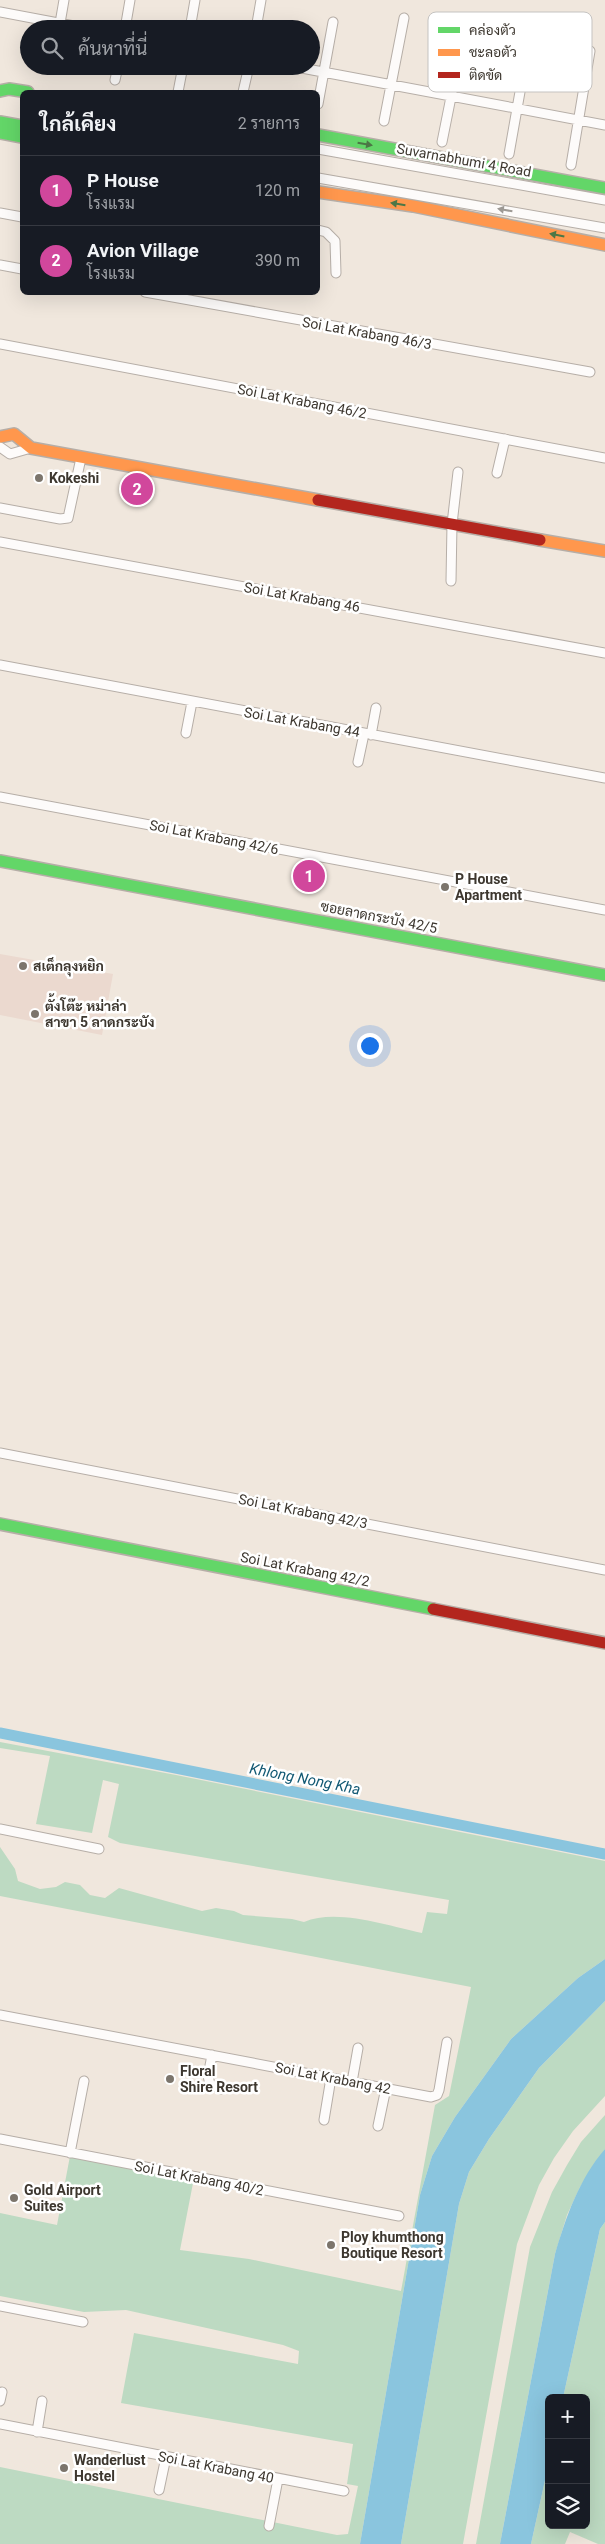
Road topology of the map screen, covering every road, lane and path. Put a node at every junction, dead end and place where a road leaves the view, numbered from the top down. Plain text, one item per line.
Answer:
1 (64, 0) edge
2 (130, 0) edge
3 (195, 0) edge
4 (261, 0) edge
5 (0, 13) edge
6 (404, 18) dead end
7 (32, 20) edge
8 (60, 20) edge
9 (127, 20) edge
10 (192, 20) edge
11 (258, 20) edge
12 (334, 22) dead end
13 (320, 71) edge
14 (324, 72) junction
15 (116, 75) edge
16 (181, 75) edge
17 (247, 75) edge
18 (115, 80) dead end
19 (391, 86) junction
20 (3, 88) edge
21 (178, 90) edge
22 (243, 90) edge
23 (20, 91) edge
24 (453, 92) edge
25 (521, 92) edge
26 (583, 92) edge
27 (320, 93) edge
28 (452, 97) junction
29 (518, 110) junction
30 (579, 120) junction
31 (384, 121) dead end
32 (0, 122) edge
33 (605, 125) edge
34 (20, 126) edge
35 (0, 133) edge
36 (320, 135) edge
37 (20, 137) edge
38 (442, 142) dead end
39 (320, 149) edge
40 (509, 154) dead end
41 (571, 166) dead end
42 (320, 178) edge
43 (605, 188) edge
44 (320, 192) edge
45 (605, 200) edge
46 (0, 213) edge
47 (20, 217) edge
48 (605, 228) edge
49 (320, 230) edge
50 (605, 244) edge
51 (0, 265) edge
52 (20, 269) edge
53 (336, 274) dead end
54 (162, 295) edge
55 (0, 344) edge
56 (590, 372) dead end
57 (0, 437) edge
58 (505, 439) junction
59 (0, 447) edge
60 (31, 448) junction
61 (81, 458) junction
62 (605, 458) edge
63 (458, 472) dead end
64 (497, 473) dead end
65 (0, 508) edge
66 (452, 524) junction
67 (0, 542) edge
68 (605, 551) edge
69 (451, 582) dead end
70 (605, 653) edge
71 (0, 665) edge
72 (192, 702) junction
73 (376, 708) dead end
74 (186, 733) dead end
75 (368, 734) junction
76 (358, 762) dead end
77 (605, 778) edge
78 (0, 797) edge
79 (0, 861) edge
80 (605, 910) edge
81 (605, 975) edge
82 (0, 1453) edge
83 (0, 1524) edge
84 (605, 1570) edge
85 (605, 1643) edge
86 (0, 1829) edge
87 (99, 1849) dead end
88 (0, 2015) edge
89 (447, 2042) dead end
90 (358, 2048) dead end
91 (212, 2055) junction
92 (332, 2078) junction
93 (84, 2081) dead end
94 (352, 2082) junction
95 (221, 2088) dead end
96 (386, 2088) junction
97 (324, 2120) dead end
98 (378, 2126) dead end
99 (0, 2139) edge
100 (70, 2153) junction
101 (399, 2216) dead end
102 (0, 2306) edge
103 (83, 2322) dead end
104 (42, 2401) dead end
105 (0, 2424) edge
106 (37, 2432) junction
107 (166, 2457) junction
108 (278, 2479) junction
109 (159, 2490) dead end
110 (344, 2492) dead end
111 (269, 2526) dead end

1 - 8 street
2 - 9 street
3 - 10 street
4 - 11 street
5 - 7 street
6 - 19 street
12 - 14 street
13 - 14 street
14 - 19 street
14 - 27 street
15 - 18 street
16 - 21 street
17 - 22 street
19 - 28 street
19 - 31 street
20 - 23 street
24 - 28 street
25 - 29 street
26 - 30 street
28 - 29 street
28 - 38 street
29 - 30 street
29 - 40 street
30 - 33 street
30 - 41 street
32 - 34 street
35 - 37 street
36 -> 43 street
39 - 45 street, Suvarnabhumi 4 Road
48 -> 42 street
50 -> 44 street
46 - 47 street
49 - 53 street
51 - 52 street
54 - 56 street, Soi Lat Krabang 46/3
55 - 58 street, Soi Lat Krabang 46/2
57 - 60 street
58 - 62 street, Soi Lat Krabang 46/2
58 - 64 street
59 - 60 street
60 - 61 street
61 - 65 street
61 - 66 street
63 - 66 street
66 - 68 street
66 - 69 street
67 - 70 street, Soi Lat Krabang 46
71 - 72 street, Soi Lat Krabang 44
72 - 74 street
72 - 75 street, Soi Lat Krabang 44
73 - 75 street
75 - 76 street
75 - 77 street, Soi Lat Krabang 44
78 - 80 street, Soi Lat Krabang 42/6
79 - 81 street, ซอยลาดกระบัง 42/5
82 - 84 street, Soi Lat Krabang 42/3
83 - 85 street, Soi Lat Krabang 42/2
86 - 87 street
88 - 91 street, Soi Lat Krabang 42
89 - 96 street, Soi Lat Krabang 42
90 - 94 street
91 - 92 street, Soi Lat Krabang 42
91 - 95 street
92 - 94 street, Soi Lat Krabang 42
92 - 97 street
93 - 100 street
94 - 96 street, Soi Lat Krabang 42
96 - 98 street
99 - 100 street, Soi Lat Krabang 40/2
100 - 101 street, Soi Lat Krabang 40/2
102 - 103 street
104 - 106 street
105 - 106 street, Soi Lat Krabang 40
106 - 107 street, Soi Lat Krabang 40
107 - 108 street, Soi Lat Krabang 40
107 - 109 street
108 - 110 street, Soi Lat Krabang 40
108 - 111 street

